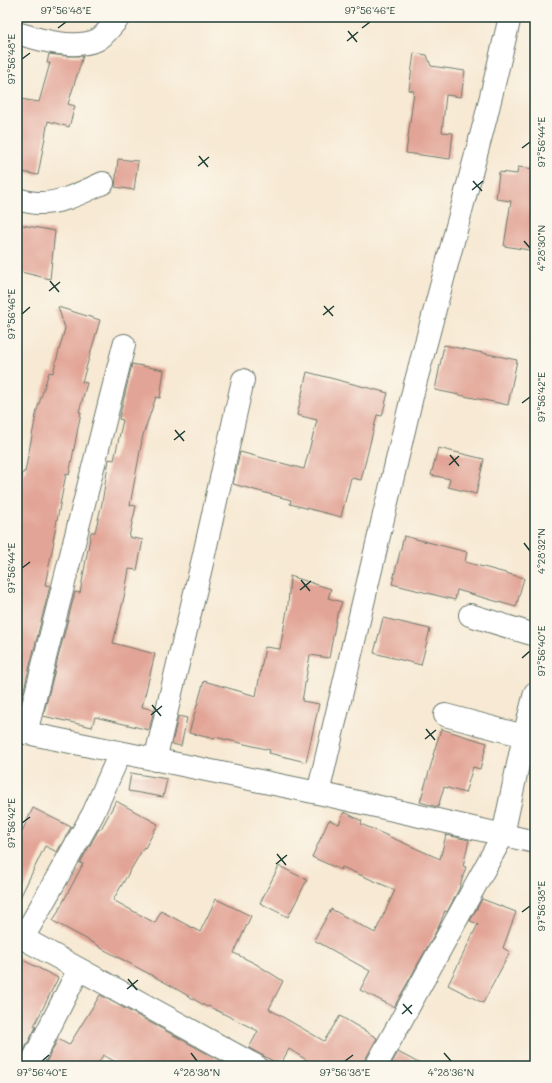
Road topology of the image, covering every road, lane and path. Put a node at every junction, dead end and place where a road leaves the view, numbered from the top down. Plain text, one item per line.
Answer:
1 (118, 17) edge
2 (510, 17) edge
3 (17, 33) edge
4 (103, 183) dead end
5 (17, 199) edge
6 (124, 345) dead end
7 (243, 380) dead end
8 (470, 615) dead end
9 (535, 635) edge
10 (535, 693) edge
11 (445, 715) dead end
12 (22, 732) edge
13 (524, 736) junction
14 (120, 753) junction
15 (155, 760) junction
16 (318, 793) junction
17 (503, 835) junction
18 (535, 842) edge
19 (20, 937) edge
20 (79, 969) junction
21 (30, 1066) edge
22 (256, 1066) edge
23 (376, 1066) edge

1 - 3 street
2 - 16 street
4 - 5 street
6 - 12 street
7 - 15 street
8 - 9 street
10 - 13 street
11 - 13 street
12 - 14 street
13 - 17 street
14 - 15 street
14 - 19 street
15 - 16 street
16 - 17 street
17 - 18 street
17 - 23 street
19 - 20 street
20 - 21 street
20 - 22 street

